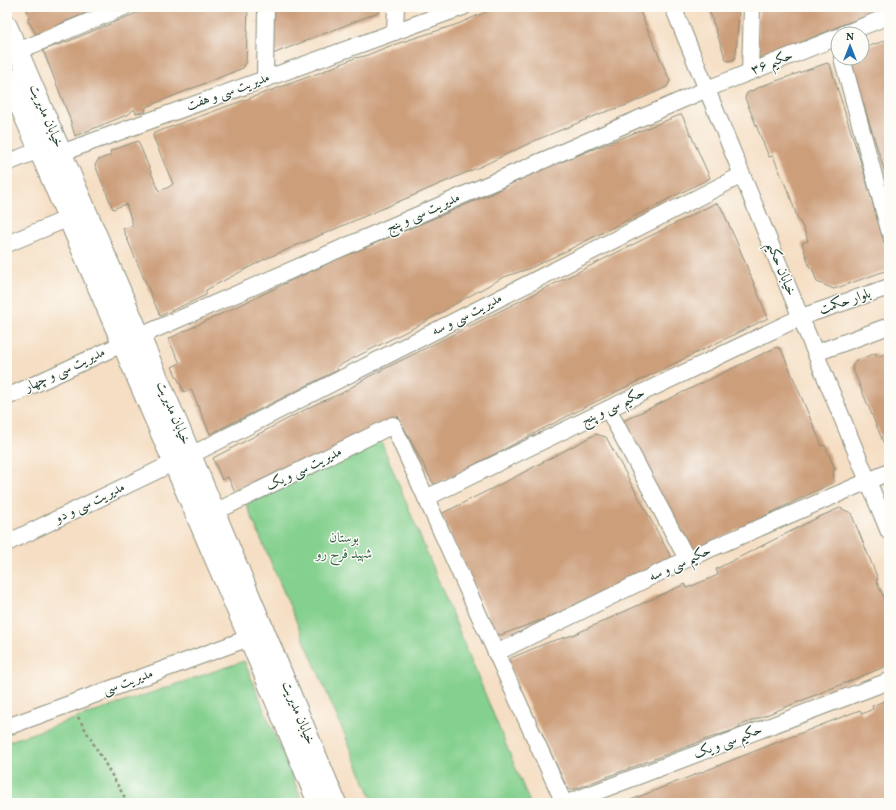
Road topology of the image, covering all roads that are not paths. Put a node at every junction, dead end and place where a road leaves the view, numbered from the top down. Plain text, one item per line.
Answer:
1 (124, 7) edge
2 (266, 7) edge
3 (396, 7) edge
4 (463, 7) edge
5 (673, 7) edge
6 (752, 7) edge
7 (889, 16) edge
8 (7, 26) edge
9 (866, 26) edge
10 (395, 32) junction
11 (830, 41) edge
12 (18, 52) junction
13 (844, 66) edge
14 (750, 72) junction
15 (7, 76) edge
16 (265, 78) junction
17 (707, 89) junction
18 (39, 150) junction
19 (61, 153) junction
20 (7, 164) edge
21 (742, 175) junction
22 (69, 218) junction
23 (889, 230) edge
24 (7, 244) edge
25 (889, 287) edge
26 (801, 317) junction
27 (889, 326) edge
28 (131, 340) junction
29 (816, 353) junction
30 (7, 397) edge
31 (608, 409) junction
32 (182, 459) junction
33 (889, 472) edge
34 (868, 480) junction
35 (426, 498) junction
36 (215, 512) junction
37 (889, 532) edge
38 (7, 543) edge
39 (687, 560) junction
40 (249, 638) junction
41 (496, 653) junction
42 (889, 681) edge
43 (7, 726) edge
44 (311, 767) junction
45 (318, 803) edge
46 (336, 803) edge
47 (566, 803) edge

1 - 12 street
2 - 16 street
3 - 10 street
4 - 10 street, مدیریت سی و هفت
5 - 17 street, خیابان حکیم
6 - 14 street
7 - 9 street, حکیم ۳۶
8 - 12 main road, خیابان مدیریت
10 - 16 street, مدیریت سی و هفت
11 - 14 street, حکیم ۳۶
12 - 19 main road, خیابان مدیریت
13 - 23 street
14 - 17 street, حکیم ۳۶
15 - 18 main road, خیابان مدیریت
16 - 19 street, مدیریت سی و هفت
17 - 21 street, خیابان حکیم
17 - 28 street, مدیریت سی و پنج
18 - 20 street
18 - 22 main road, خیابان مدیریت
19 - 28 main road, خیابان مدیریت
21 - 26 street, خیابان حکیم
21 - 32 street, مدیریت سی و سه
22 - 24 street
22 - 28 main road, خیابان مدیریت
25 - 26 street, بلوار حکمت
26 - 29 street, خیابان حکیم
26 - 31 street, حکیم سی و پنج
27 - 29 street
28 - 30 street, مدیریت سی و چهار
28 - 32 main road, خیابان مدیریت
29 - 34 street, خیابان حکیم
31 - 35 street, حکیم سی و پنج
31 - 39 street
32 - 36 main road, خیابان مدیریت
32 - 38 street, مدیریت سی و دو
32 - 40 main road, خیابان مدیریت
33 - 34 street, حکیم سی و سه
34 - 37 street, خیابان حکیم
34 - 39 street, حکیم سی و سه
35 - 36 street, مدیریت سی و یک
35 - 41 street
36 - 44 main road, خیابان مدیریت
39 - 41 street, حکیم سی و سه
40 - 43 street, مدیریت سی
40 - 44 main road, خیابان مدیریت
41 - 47 street
42 - 47 street, حکیم سی و یک
44 - 45 main road, خیابان مدیریت
44 - 46 main road, خیابان مدیریت

